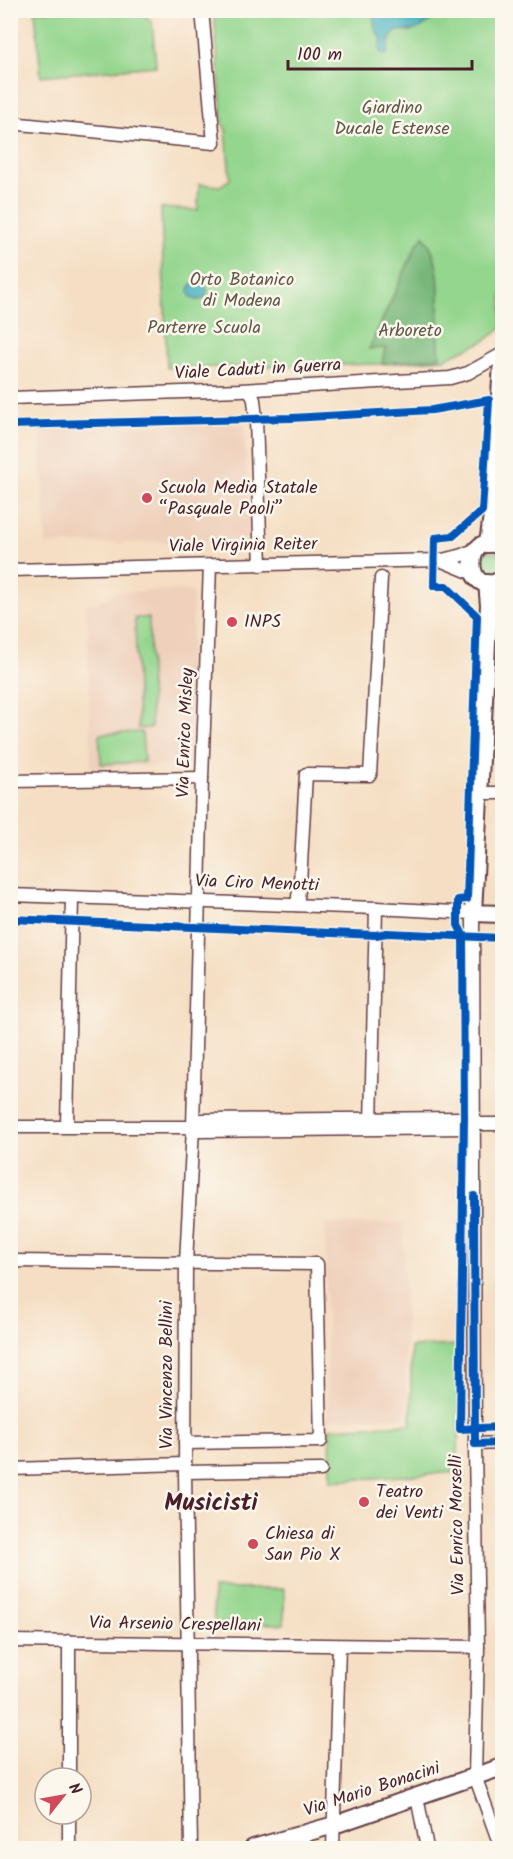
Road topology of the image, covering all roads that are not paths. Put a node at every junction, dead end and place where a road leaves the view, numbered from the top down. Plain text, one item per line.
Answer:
1 (202, 10) edge
2 (10, 123) edge
3 (502, 354) edge
4 (502, 364) edge
5 (250, 390) junction
6 (10, 398) edge
7 (489, 547) edge
8 (440, 560) junction
9 (261, 565) junction
10 (210, 566) junction
11 (10, 570) edge
12 (381, 578) dead end
13 (488, 579) edge
14 (202, 777) junction
15 (10, 781) edge
16 (480, 793) junction
17 (502, 793) edge
18 (10, 896) edge
19 (72, 898) junction
20 (200, 902) junction
21 (297, 905) junction
22 (376, 908) junction
23 (473, 913) junction
24 (502, 914) edge
25 (371, 1124) junction
26 (502, 1124) edge
27 (473, 1125) junction
28 (67, 1126) junction
29 (193, 1127) junction
30 (10, 1128) edge
31 (10, 1261) edge
32 (186, 1263) junction
33 (185, 1443) junction
34 (502, 1443) edge
35 (475, 1444) junction
36 (185, 1468) junction
37 (10, 1469) edge
38 (321, 1470) dead end
39 (10, 1641) edge
40 (69, 1641) junction
41 (188, 1643) junction
42 (339, 1646) junction
43 (478, 1647) junction
44 (69, 1766) edge
45 (502, 1767) edge
46 (475, 1776) junction
47 (417, 1797) junction
48 (334, 1825) junction
49 (69, 1826) edge
50 (69, 1848) edge
51 (191, 1848) edge
52 (254, 1848) edge
53 (333, 1848) edge
54 (427, 1848) edge
55 (501, 1848) edge

1 - 2 street
3 - 5 street, Viale Caduti in Guerra
4 - 7 main road
5 - 6 street, Viale Caduti in Guerra
5 - 9 street
7 - 8 street
7 - 13 main road
8 - 9 street, Viale Virginia Reiter
8 - 13 street, Viale Virginia Reiter
9 - 10 street, Viale Virginia Reiter
10 - 11 street, Viale Virginia Reiter
10 - 14 street, Via Enrico Misley
12 - 21 street
13 - 16 main road
14 - 15 street
14 - 20 street, Via Enrico Misley
16 - 17 street
16 - 23 main road
18 - 19 street, Via Ciro Menotti
19 - 20 street, Via Ciro Menotti
19 - 28 street
20 - 21 street, Via Ciro Menotti
20 - 29 street, Via Vincenzo Bellini
21 - 22 street, Via Ciro Menotti
22 - 23 street, Via Ciro Menotti
22 - 25 street
23 - 24 main road, Via Ciro Menotti
23 - 27 street, Via Enrico Morselli
25 - 27 street
25 - 29 street
26 - 27 street
27 - 35 street, Via Enrico Morselli
28 - 29 street
28 - 30 street
29 - 32 street, Via Vincenzo Bellini
31 - 32 street
32 - 33 street, Via Vincenzo Bellini
32 - 33 street
33 - 36 street, Via Vincenzo Bellini
34 - 35 street
35 - 43 street, Via Enrico Morselli
36 - 37 street
36 - 38 street
36 - 41 street, Via Vincenzo Bellini
39 - 40 street, Via Arsenio Crespellani
40 - 41 street, Via Arsenio Crespellani
40 - 44 street
41 - 42 street, Via Arsenio Crespellani
41 - 51 street, Via Vincenzo Bellini
42 - 43 street, Via Arsenio Crespellani
42 - 48 street
43 - 46 street, Via Enrico Morselli
45 - 46 main road, Via Mario Bonacini
46 - 47 main road, Via Mario Bonacini
46 - 55 street
47 - 48 main road, Via Mario Bonacini
47 - 54 street
48 - 52 main road, Via Mario Bonacini
48 - 53 street
49 - 50 street

